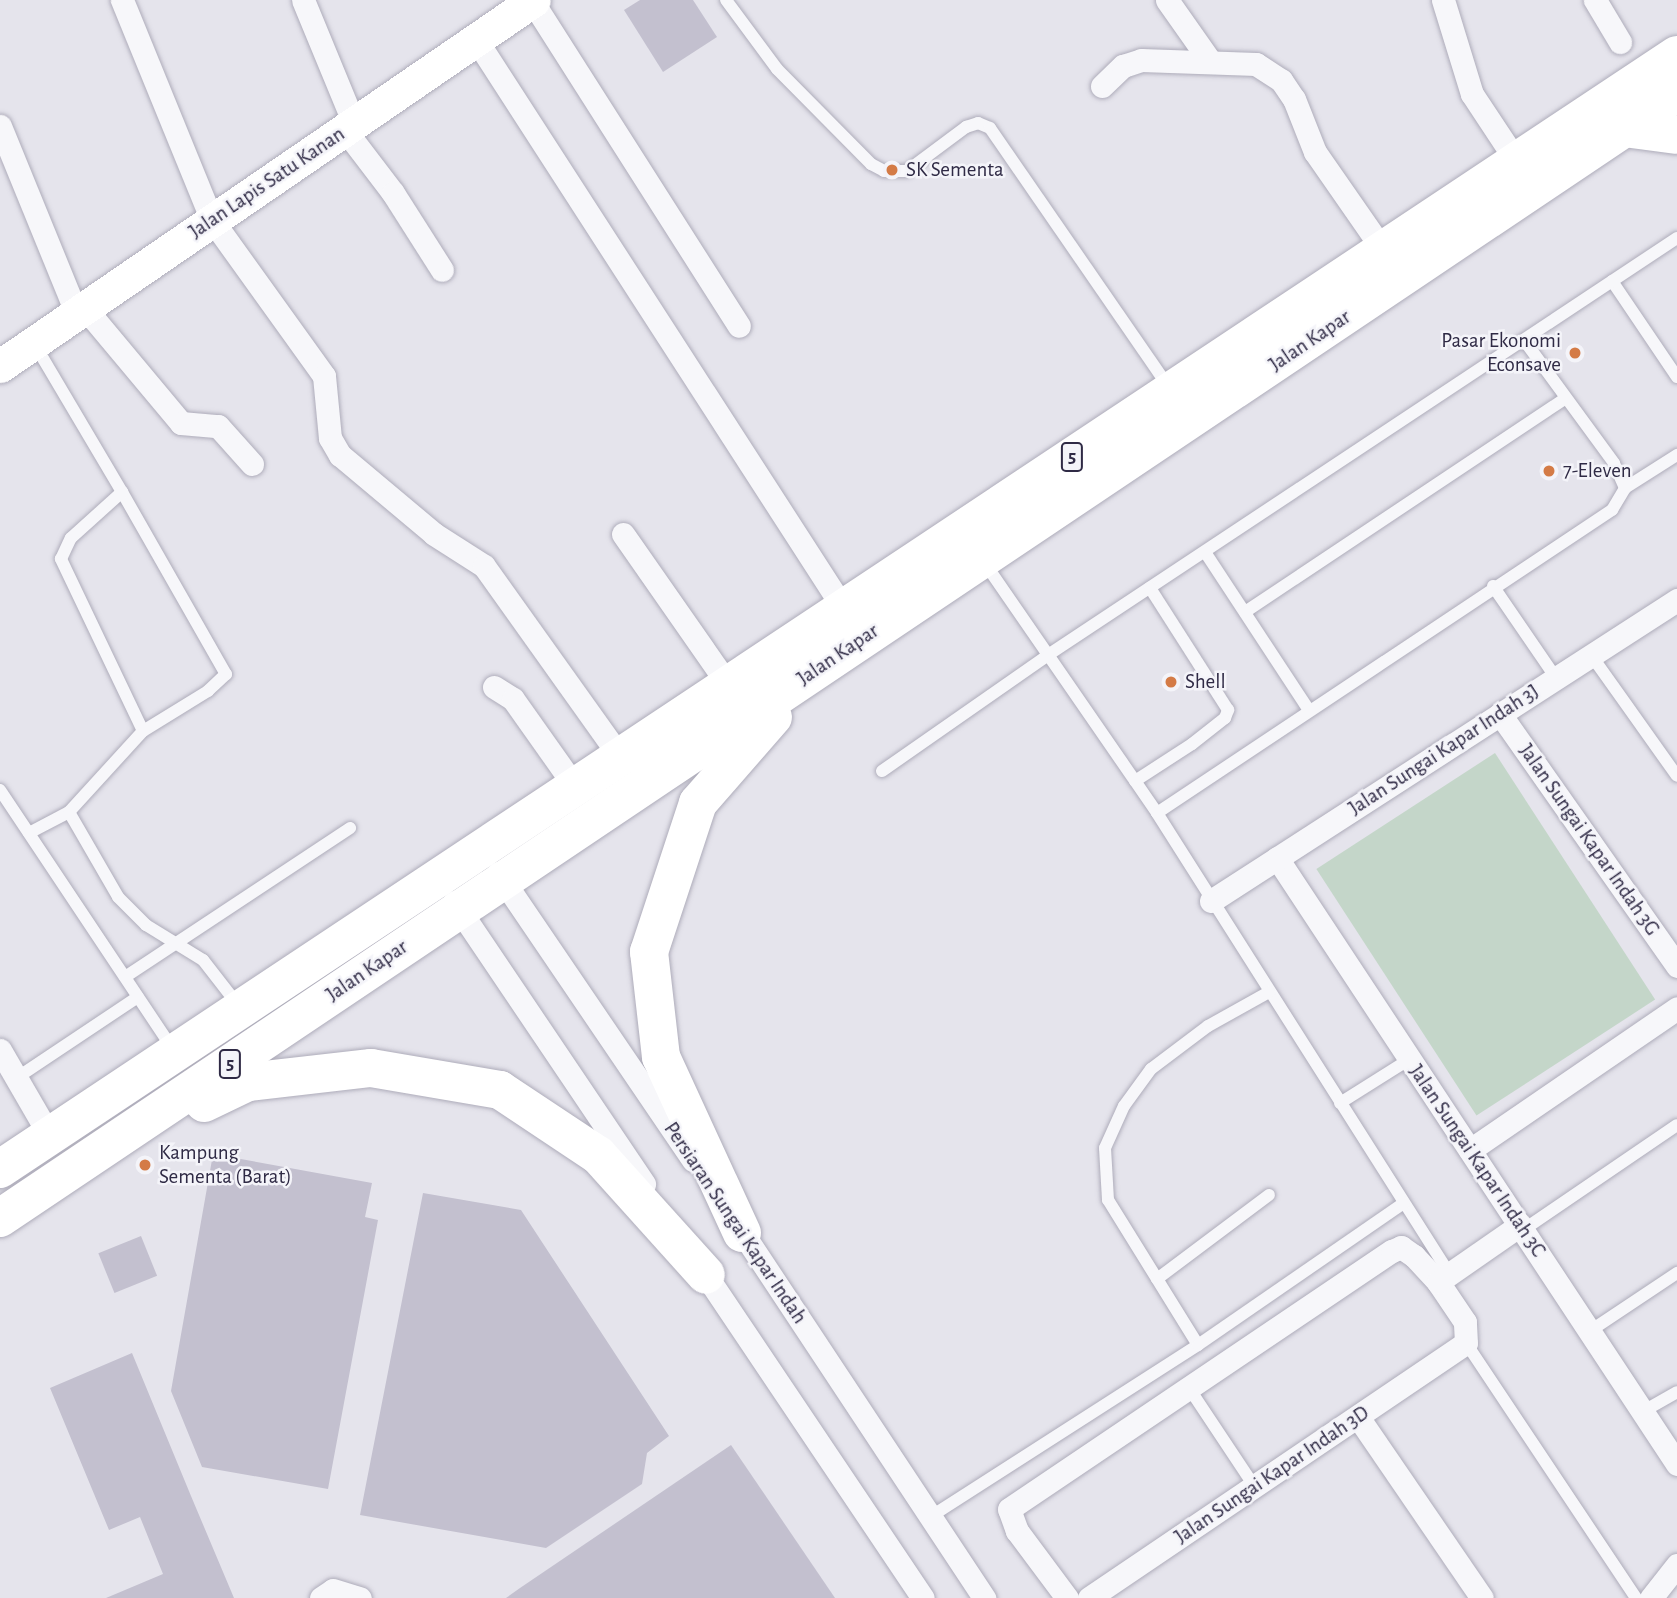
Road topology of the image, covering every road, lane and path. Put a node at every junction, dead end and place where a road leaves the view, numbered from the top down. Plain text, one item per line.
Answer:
1 (122, 0) edge
2 (303, 0) edge
3 (726, 0) edge
4 (1167, 0) edge
5 (1443, 0) edge
6 (1595, 0) edge
7 (523, 3) edge
8 (475, 38) junction
9 (1620, 42) dead end
10 (1210, 61) junction
11 (1673, 76) edge
12 (1102, 86) dead end
13 (0, 126) edge
14 (349, 127) junction
15 (1624, 128) junction
16 (1677, 135) edge
17 (1517, 162) junction
18 (212, 220) junction
19 (1677, 238) edge
20 (1383, 250) junction
21 (442, 270) dead end
22 (1612, 281) junction
23 (80, 309) junction
24 (739, 326) dead end
25 (1524, 340) junction
26 (33, 342) junction
27 (0, 366) edge
28 (1677, 377) edge
29 (1172, 391) junction
30 (1564, 399) junction
31 (1677, 456) edge
32 (252, 464) dead end
33 (1625, 488) junction
34 (122, 492) junction
35 (623, 534) dead end
36 (1205, 552) junction
37 (984, 561) junction
38 (1493, 586) junction
39 (1150, 588) junction
40 (844, 609) junction
41 (1673, 609) edge
42 (1244, 612) junction
43 (900, 614) junction
44 (1051, 653) junction
45 (1591, 655) junction
46 (1556, 678) junction
47 (729, 686) junction
48 (494, 687) dead end
49 (1308, 709) junction
50 (1500, 714) junction
51 (143, 731) junction
52 (621, 758) junction
53 (883, 771) dead end
54 (1677, 776) edge
55 (1135, 781) junction
56 (576, 788) junction
57 (0, 790) edge
58 (69, 812) junction
59 (1157, 813) junction
60 (350, 828) dead end
61 (29, 833) junction
62 (484, 849) junction
63 (1277, 858) junction
64 (503, 881) junction
65 (449, 894) junction
66 (1211, 901) junction
67 (175, 944) junction
68 (1677, 965) edge
69 (125, 977) junction
70 (1269, 992) junction
71 (138, 998) junction
72 (1677, 1008) edge
73 (242, 1010) junction
74 (0, 1050) edge
75 (176, 1054) junction
76 (1410, 1059) junction
77 (18, 1077) junction
78 (1340, 1103) junction
79 (1677, 1125) edge
80 (51, 1138) junction
81 (1470, 1150) junction
82 (85, 1161) junction
83 (0, 1169) edge
84 (1269, 1195) dead end
85 (1404, 1203) junction
86 (0, 1218) edge
87 (1521, 1228) junction
88 (742, 1233) junction
89 (1677, 1273) edge
90 (706, 1275) junction
91 (1444, 1278) junction
92 (1157, 1279) junction
93 (1590, 1331) junction
94 (1198, 1345) junction
95 (1461, 1347) junction
96 (1189, 1388) junction
97 (1677, 1392) edge
98 (1642, 1412) junction
99 (1359, 1417) junction
100 (1677, 1464) edge
101 (1254, 1486) junction
102 (930, 1517) junction
103 (1677, 1565) edge
104 (321, 1598) edge
105 (360, 1598) edge
106 (923, 1598) edge
107 (984, 1598) edge
108 (1067, 1598) edge
109 (1089, 1598) edge
110 (1482, 1598) edge
111 (1636, 1598) edge
112 (1651, 1598) edge

1 - 18 street
2 - 14 street
3 - 29 lane
4 - 10 street
5 - 17 street
6 - 9 street
7 - 8 street, Jalan Lapis Satu Kanan
7 - 24 street
8 - 14 street, Jalan Lapis Satu Kanan
8 - 40 street
10 - 12 street
10 - 20 street
11 - 15 highway, Jalan Kapar / 5
11 - 17 highway, Jalan Kapar / 5
13 - 23 street
14 - 18 street, Jalan Lapis Satu Kanan
14 - 21 street
15 - 16 highway
15 - 37 highway, Jalan Kapar / 5
17 - 20 highway, Jalan Kapar / 5
18 - 23 street, Jalan Lapis Satu Kanan
18 - 52 street
19 - 22 lane
20 - 29 highway, Jalan Kapar / 5
22 - 25 lane
22 - 28 lane
23 - 26 street, Jalan Lapis Satu Kanan
23 - 32 street
25 - 30 lane
25 - 36 lane
26 - 27 street, Jalan Lapis Satu Kanan
26 - 34 lane
29 - 40 highway, Jalan Kapar / 5
30 - 33 lane
30 - 42 lane
31 - 33 lane
33 - 38 lane
34 - 51 lane
34 - 51 lane
35 - 47 street
36 - 39 lane
36 - 42 lane
37 - 43 highway, Jalan Kapar / 5
37 - 44 lane
38 - 46 lane
38 - 49 lane
39 - 44 lane
39 - 55 lane
40 - 47 highway, Jalan Kapar / 5
41 - 45 street, Jalan Sungai Kapar Indah 3J
42 - 49 lane
43 - 64 highway, Jalan Kapar / 5
43 - 88 highway
44 - 53 lane
44 - 55 lane
45 - 46 street, Jalan Sungai Kapar Indah 3J
45 - 54 lane
46 - 50 street, Jalan Sungai Kapar Indah 3J
47 - 52 highway, Jalan Kapar / 5
48 - 56 street
49 - 59 lane
50 - 63 street, Jalan Sungai Kapar Indah 3J
50 - 68 street, Jalan Sungai Kapar Indah 3G
51 - 58 lane
52 - 56 highway, Jalan Kapar / 5
55 - 59 lane
56 - 62 highway, Jalan Kapar / 5
57 - 61 lane
58 - 61 lane
58 - 67 lane
59 - 66 lane
60 - 67 lane
61 - 69 lane
62 - 64 street, Persiaran Sungai Kapar Indah
62 - 65 highway, Jalan Kapar / 5
63 - 66 street, Jalan Sungai Kapar Indah 3J
63 - 76 street, Jalan Sungai Kapar Indah 3C
64 - 65 highway, Jalan Kapar / 5
64 - 88 street, Persiaran Sungai Kapar Indah
65 - 73 highway, Jalan Kapar / 5
65 - 82 highway, Jalan Kapar / 5
65 - 90 street
66 - 70 lane
67 - 69 lane
67 - 73 lane
69 - 71 lane
70 - 78 lane
70 - 92 lane
71 - 75 lane
71 - 77 lane
72 - 81 street
73 - 75 highway, Jalan Kapar / 5
74 - 77 street
75 - 80 highway, Jalan Kapar / 5
76 - 78 lane
76 - 81 street, Jalan Sungai Kapar Indah 3C
77 - 80 street
78 - 85 lane
79 - 87 lane
80 - 83 highway, Jalan Kapar / 5
81 - 87 street, Jalan Sungai Kapar Indah 3C
82 - 86 highway, Jalan Kapar / 5
82 - 90 highway
84 - 92 lane
85 - 91 lane
85 - 94 lane
87 - 91 street
87 - 93 street, Jalan Sungai Kapar Indah 3C
88 - 102 street, Persiaran Sungai Kapar Indah
89 - 93 lane
90 - 106 street
91 - 95 street
91 - 96 street
92 - 94 lane
93 - 98 street, Jalan Sungai Kapar Indah 3C
94 - 102 lane
95 - 99 street, Jalan Sungai Kapar Indah 3D
95 - 111 lane
96 - 101 lane
96 - 108 street
97 - 98 lane
98 - 100 street, Jalan Sungai Kapar Indah 3C
99 - 101 street, Jalan Sungai Kapar Indah 3D
99 - 110 street
101 - 109 street, Jalan Sungai Kapar Indah 3D
102 - 107 street, Persiaran Sungai Kapar Indah
103 - 112 street
104 - 105 street

